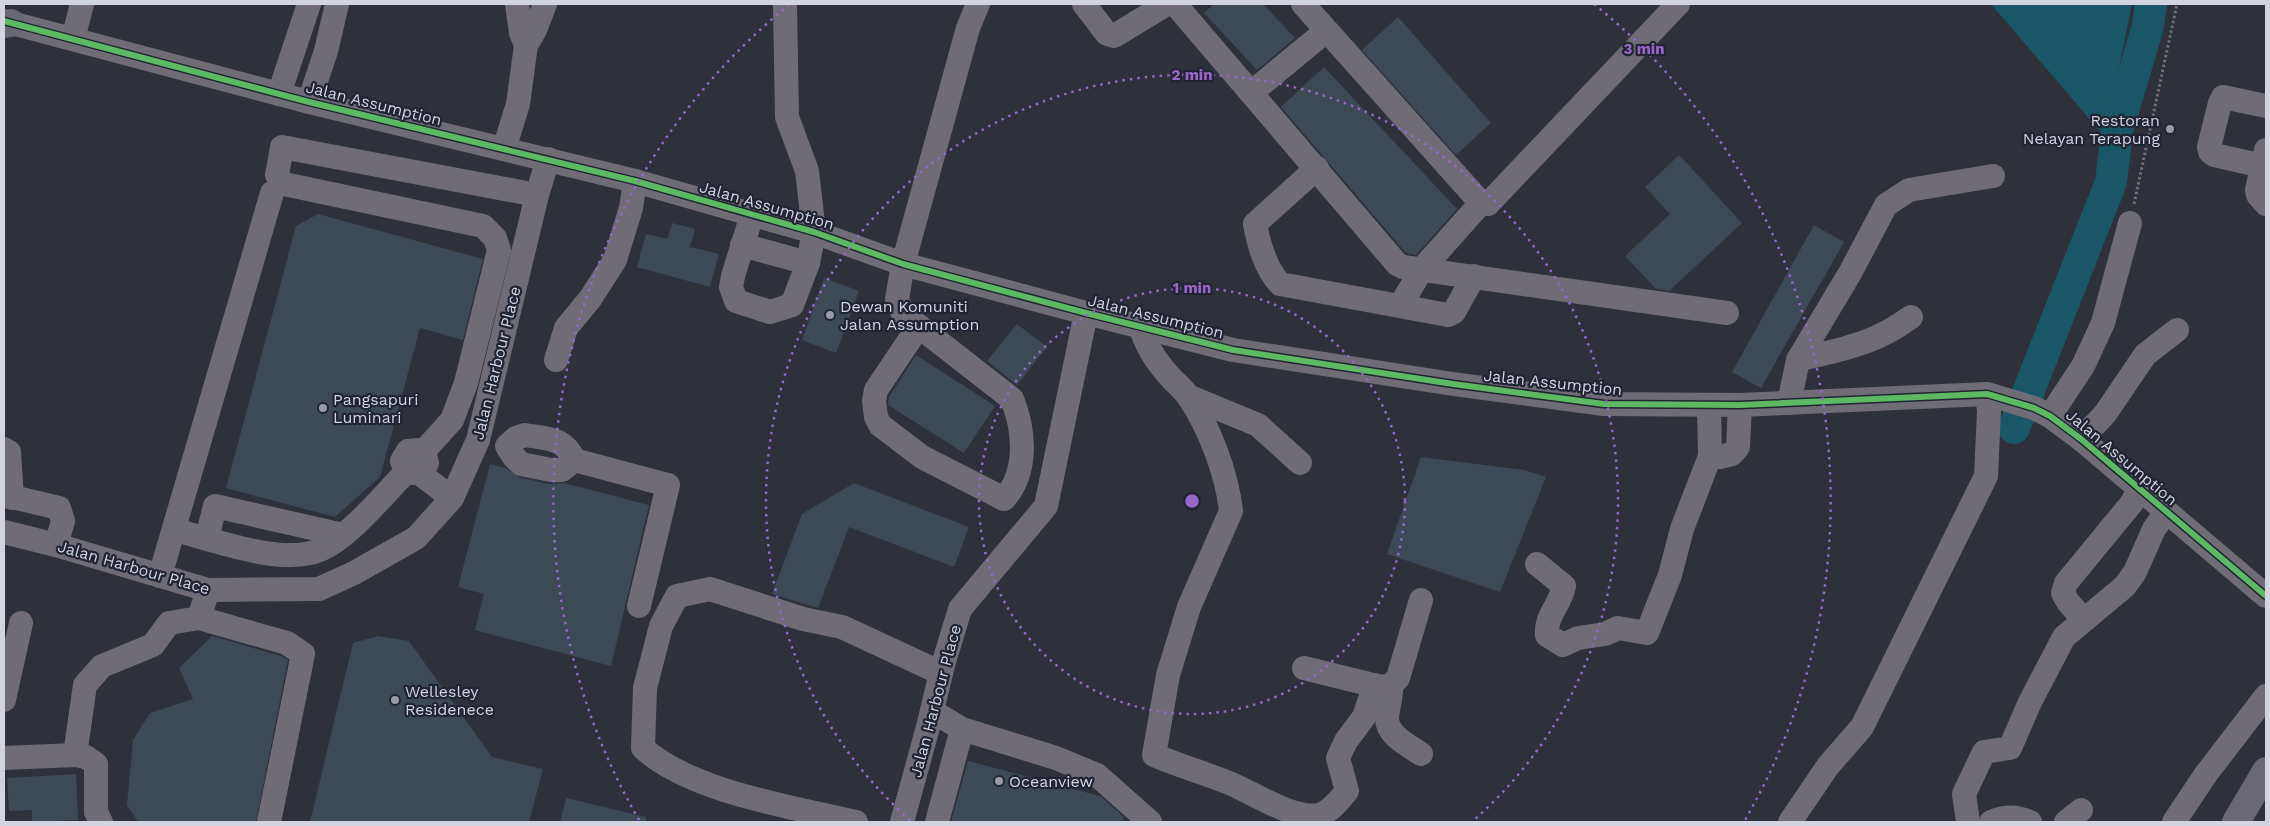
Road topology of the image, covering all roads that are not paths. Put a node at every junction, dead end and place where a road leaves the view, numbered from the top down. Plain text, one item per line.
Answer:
1 (82, 4) edge
2 (309, 4) edge
3 (337, 4) edge
4 (517, 4) edge
5 (545, 4) edge
6 (785, 4) edge
7 (978, 4) edge
8 (1084, 4) edge
9 (1167, 4) edge
10 (1175, 4) edge
11 (1303, 4) edge
12 (1678, 4) edge
13 (6, 22) edge
14 (1326, 32) junction
15 (73, 39) junction
16 (526, 45) junction
17 (1252, 92) junction
18 (279, 94) junction
19 (308, 102) junction
20 (2266, 106) edge
21 (504, 149) junction
22 (2265, 158) edge
23 (548, 159) junction
24 (1317, 168) junction
25 (1993, 176) dead end
26 (635, 181) junction
27 (277, 184) junction
28 (537, 195) junction
29 (2262, 200) edge
30 (1481, 203) junction
31 (752, 214) junction
32 (2130, 223) road end
33 (814, 232) junction
34 (742, 245) junction
35 (808, 263) junction
36 (903, 264) junction
37 (1422, 269) junction
38 (1474, 276) junction
39 (1400, 306) junction
40 (1086, 313) junction
41 (1727, 313) dead end
42 (1911, 317) dead end
43 (919, 326) junction
44 (1141, 327) junction
45 (2177, 330) dead end
46 (556, 360) dead end
47 (1798, 360) junction
48 (1188, 396) junction
49 (1998, 396) junction
50 (1789, 403) junction
51 (1740, 405) junction
52 (1708, 406) junction
53 (2042, 412) junction
54 (2081, 439) junction
55 (478, 440) junction
56 (4, 449) edge
57 (1710, 456) junction
58 (1300, 463) dead end
59 (419, 465) junction
60 (455, 491) junction
61 (8, 496) edge
62 (2131, 503) junction
63 (2160, 520) junction
64 (175, 530) junction
65 (4, 532) edge
66 (343, 536) junction
67 (207, 538) junction
68 (56, 545) junction
69 (1537, 564) dead end
70 (160, 576) junction
71 (208, 590) junction
72 (2266, 596) edge
73 (1421, 600) dead end
74 (639, 606) dead end
75 (199, 618) junction
76 (2084, 620) junction
77 (21, 622) dead end
78 (1304, 668) dead end
79 (941, 673) junction
80 (1383, 685) junction
81 (2266, 696) edge
82 (4, 700) edge
83 (932, 711) junction
84 (962, 729) junction
85 (75, 754) junction
86 (1421, 754) dead end
87 (4, 758) edge
88 (2266, 771) edge
89 (1269, 813) edge
90 (101, 822) edge
91 (269, 822) edge
92 (856, 822) edge
93 (902, 822) edge
94 (937, 822) edge
95 (1150, 822) edge
96 (1790, 822) edge
97 (1968, 822) edge
98 (1991, 822) edge
99 (2030, 822) edge
100 (2174, 822) edge
101 (2236, 822) edge

1 - 15 street
2 - 18 street
3 - 19 street
4 - 16 street
5 - 16 street
6 - 33 street
7 - 36 street
8 - 9 street
10 - 17 street
11 - 14 street
12 - 30 street
13 - 15 street, Jalan Assumption
14 - 17 street
14 - 30 street
15 - 18 street, Jalan Assumption
16 - 21 street
17 - 24 street
18 - 19 street, Jalan Assumption
19 - 21 street, Jalan Assumption
20 - 22 street
21 - 23 street, Jalan Assumption
22 - 29 street
23 - 26 street, Jalan Assumption
23 - 28 street, Jalan Harbour Place
24 - 37 street
24 - 39 street
25 - 47 street
26 - 31 street, Jalan Assumption
26 - 46 street
27 - 28 street
27 - 59 street
27 - 64 street
28 - 55 street, Jalan Harbour Place
30 - 37 street
31 - 33 street, Jalan Assumption
31 - 34 street
32 - 53 street
33 - 35 street
33 - 36 street, Jalan Assumption
34 - 35 street
34 - 35 street
36 - 40 street, Jalan Assumption
36 - 43 street
37 - 38 street
37 - 39 street
38 - 39 street
38 - 41 street
40 - 44 street, Jalan Assumption
40 - 79 street, Jalan Harbour Place
42 - 47 street
43 - 43 street
44 - 48 street
44 - 52 street, Jalan Assumption
45 - 54 street
47 - 50 street
48 - 58 street
48 - 89 street
49 - 50 street, Jalan Assumption
49 - 53 street, Jalan Assumption
49 - 96 street
50 - 51 street, Jalan Assumption
51 - 52 street, Jalan Assumption
51 - 57 street
52 - 57 street
53 - 54 street, Jalan Assumption
54 - 62 street, Jalan Assumption
55 - 60 street, Jalan Harbour Place
55 - 74 street
56 - 61 street
57 - 69 street
59 - 60 street
59 - 66 street
60 - 71 street, Jalan Harbour Place
61 - 68 street
62 - 63 street, Jalan Assumption
62 - 76 street
63 - 72 street, Jalan Assumption
63 - 76 street
64 - 67 street
64 - 70 street
65 - 68 street, Jalan Harbour Place
66 - 67 street
66 - 67 street
68 - 70 street, Jalan Harbour Place
70 - 71 street, Jalan Harbour Place
71 - 75 street
73 - 80 street
75 - 85 street
75 - 91 street
76 - 97 street
77 - 82 street
78 - 80 street
79 - 83 street, Jalan Harbour Place
79 - 92 street
80 - 86 street
80 - 89 street
81 - 100 street
83 - 84 street
83 - 93 street, Jalan Harbour Place
84 - 94 street
84 - 95 street
85 - 87 street
85 - 90 street
88 - 101 highway
98 - 99 street

